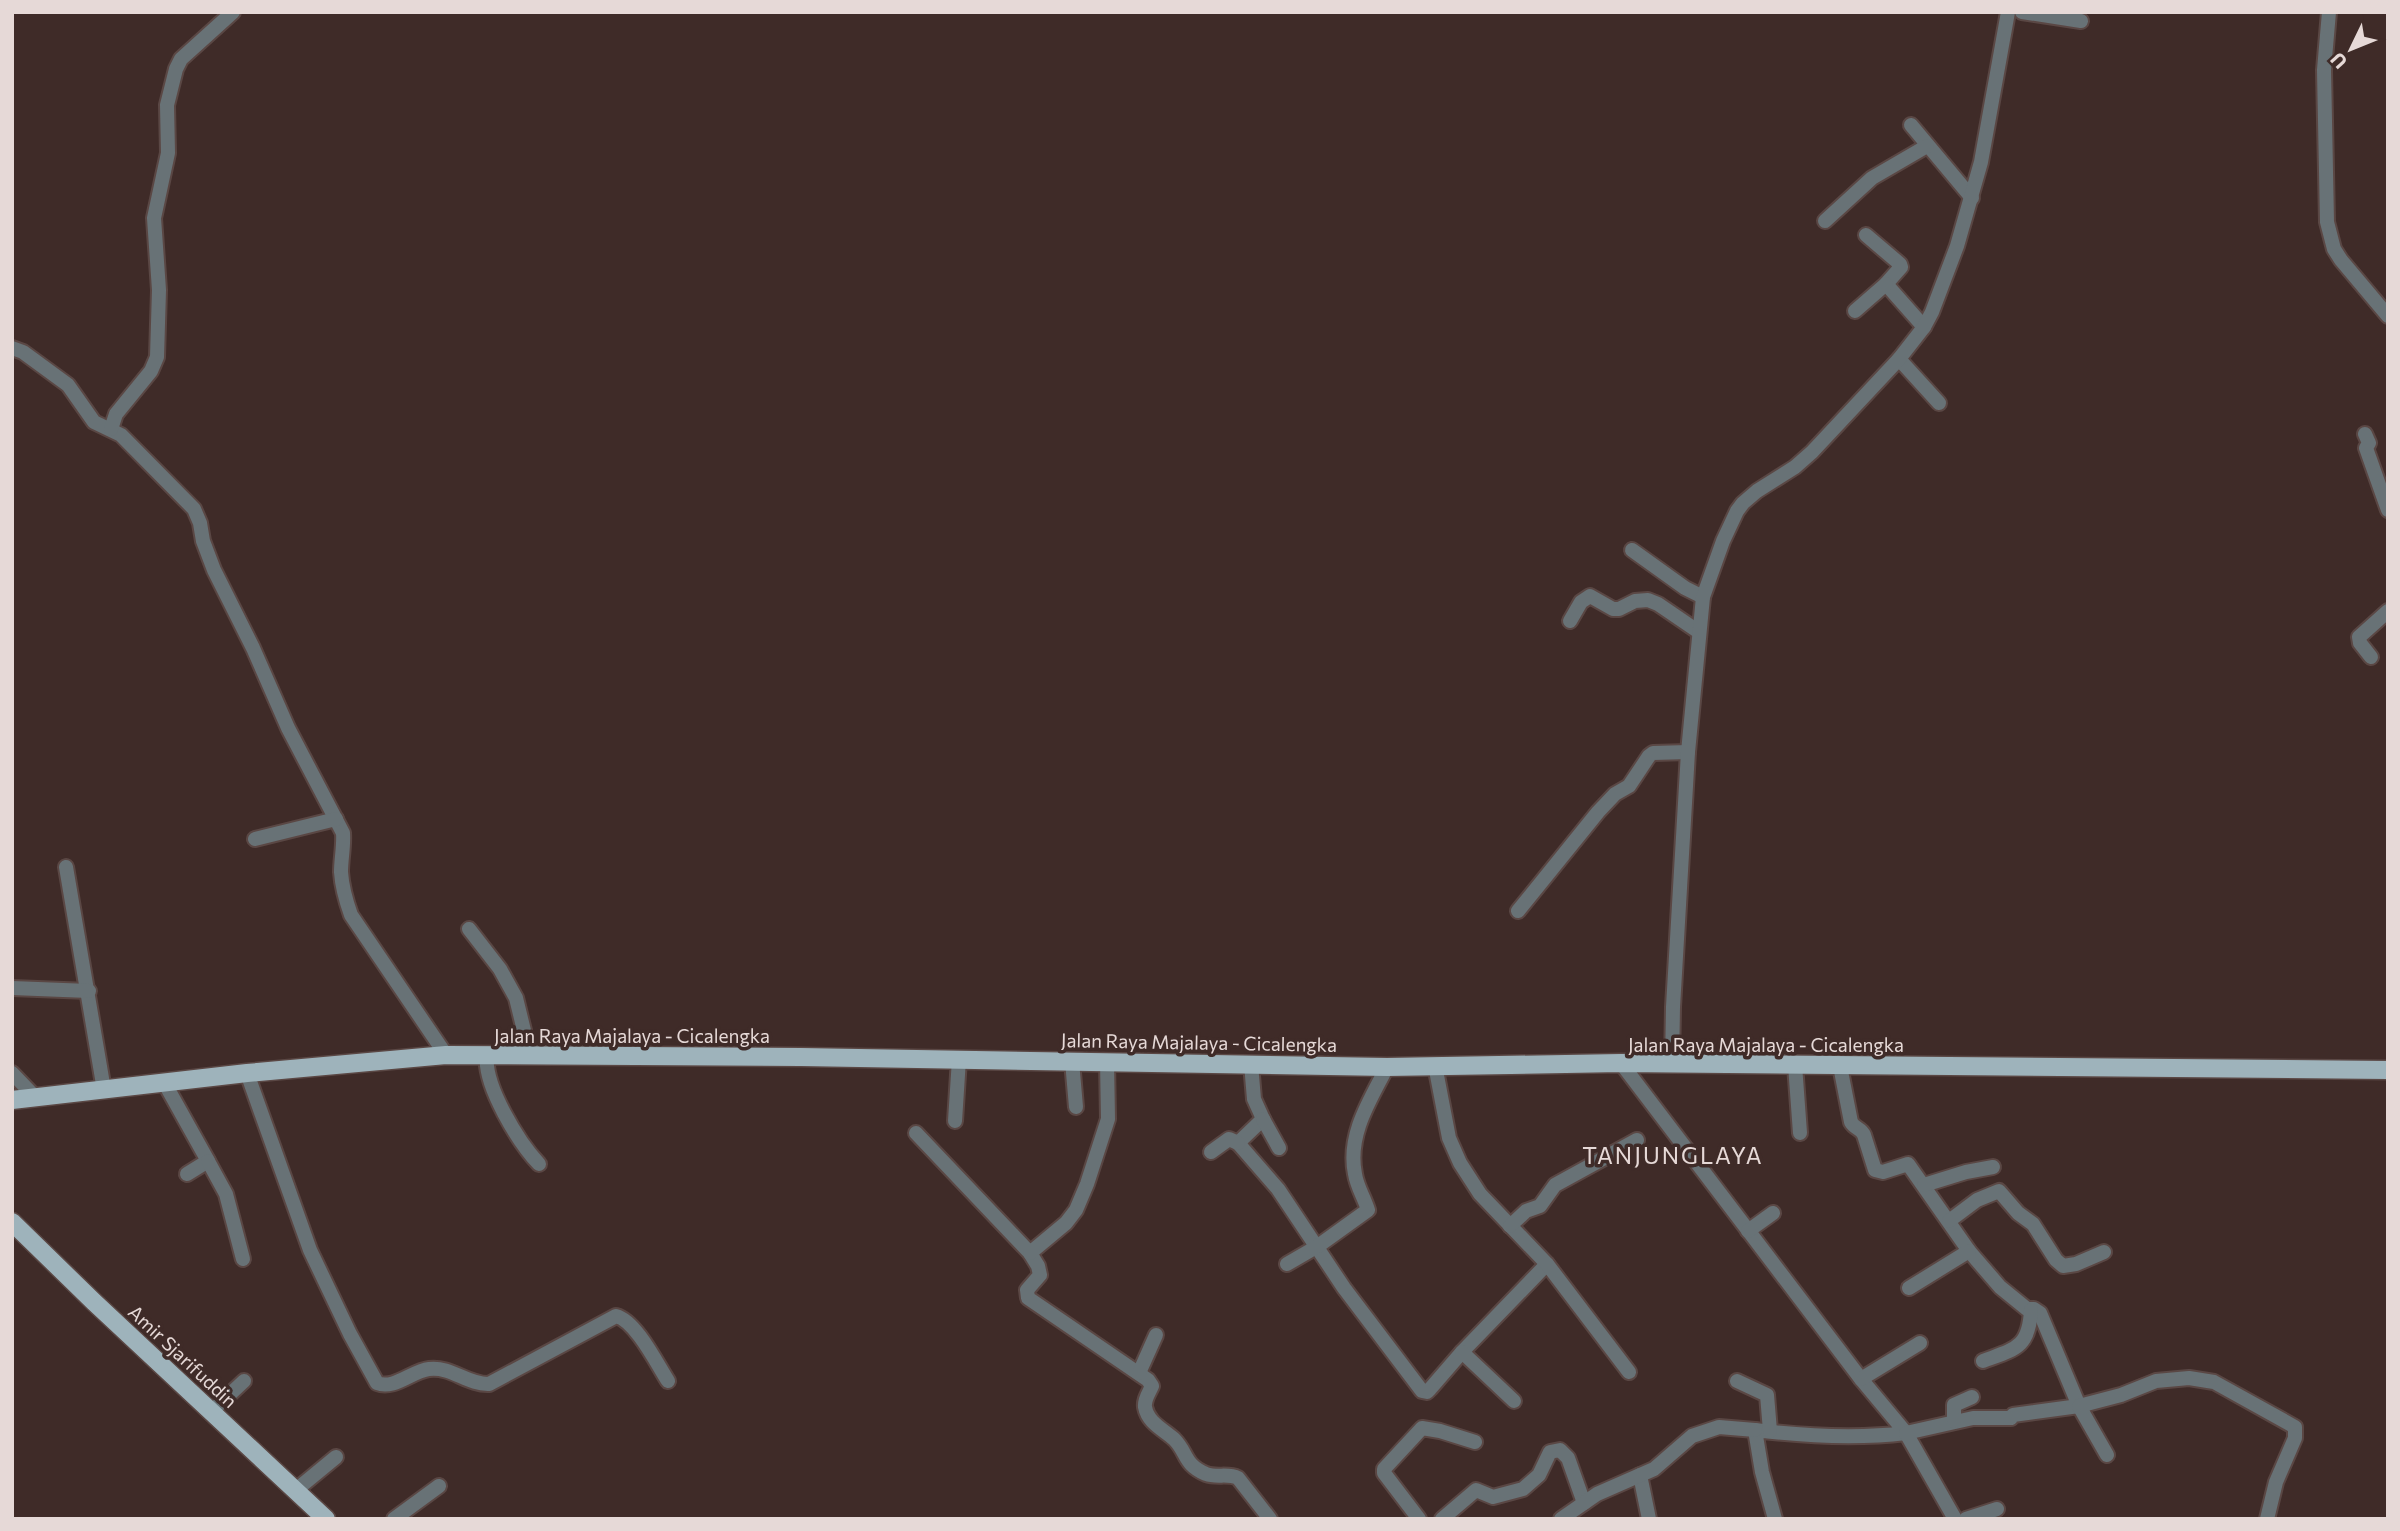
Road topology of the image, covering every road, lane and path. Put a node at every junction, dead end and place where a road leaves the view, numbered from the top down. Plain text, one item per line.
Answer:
1 (233, 12) edge
2 (2008, 12) edge
3 (2022, 12) edge
4 (2329, 12) edge
5 (2081, 21) dead end
6 (1911, 125) dead end
7 (1927, 146) junction
8 (1972, 198) junction
9 (1825, 221) dead end
10 (1866, 235) dead end
11 (1886, 284) junction
12 (1855, 311) dead end
13 (2388, 316) edge
14 (1924, 327) junction
15 (12, 348) edge
16 (1899, 359) junction
17 (1939, 403) dead end
18 (111, 429) junction
19 (2365, 433) dead end
20 (2388, 510) edge
21 (1632, 550) dead end
22 (1703, 597) junction
23 (2388, 611) edge
24 (1570, 621) dead end
25 (1699, 632) junction
26 (2371, 657) dead end
27 (1688, 752) junction
28 (336, 819) junction
29 (256, 838) dead end
30 (66, 867) dead end
31 (1518, 911) dead end
32 (469, 929) dead end
33 (12, 988) edge
34 (89, 991) junction
35 (446, 1055) junction
36 (487, 1055) junction
37 (530, 1055) junction
38 (959, 1059) junction
39 (1072, 1061) junction
40 (1107, 1061) junction
41 (1621, 1063) junction
42 (1251, 1064) junction
43 (1672, 1064) junction
44 (1435, 1065) junction
45 (1795, 1065) junction
46 (1840, 1066) junction
47 (1387, 1067) junction
48 (2388, 1070) edge
49 (12, 1073) edge
50 (247, 1073) junction
51 (164, 1082) junction
52 (104, 1090) junction
53 (36, 1098) junction
54 (12, 1100) edge
55 (1076, 1107) dead end
56 (1263, 1119) junction
57 (956, 1121) dead end
58 (916, 1133) dead end
59 (1800, 1133) dead end
60 (1637, 1140) dead end
61 (1238, 1143) junction
62 (1279, 1148) dead end
63 (1211, 1152) dead end
64 (208, 1161) junction
65 (539, 1164) dead end
66 (1993, 1167) dead end
67 (187, 1174) dead end
68 (1924, 1185) junction
69 (1773, 1213) dead end
70 (1949, 1221) junction
71 (12, 1222) edge
72 (1510, 1226) junction
73 (1748, 1231) junction
74 (1318, 1246) junction
75 (1969, 1251) junction
76 (2104, 1252) dead end
77 (1030, 1254) junction
78 (243, 1259) dead end
79 (1287, 1264) dead end
80 (1548, 1264) junction
81 (1909, 1288) dead end
82 (2031, 1310) junction
83 (1156, 1335) dead end
84 (1920, 1343) dead end
85 (1462, 1352) junction
86 (1983, 1361) dead end
87 (1629, 1372) dead end
88 (1139, 1373) junction
89 (1861, 1379) junction
90 (244, 1381) dead end
91 (668, 1381) dead end
92 (1737, 1381) dead end
93 (1972, 1397) dead end
94 (1514, 1401) dead end
95 (2079, 1406) junction
96 (212, 1411) junction
97 (1954, 1421) junction
98 (1755, 1430) junction
99 (1770, 1431) junction
100 (1906, 1433) junction
101 (1475, 1443) dead end
102 (2107, 1455) dead end
103 (336, 1457) dead end
104 (1640, 1475) junction
105 (439, 1486) dead end
106 (296, 1490) junction
107 (1584, 1503) junction
108 (1997, 1509) dead end
109 (326, 1519) edge
110 (394, 1519) edge
111 (1270, 1519) edge
112 (1419, 1519) edge
113 (1442, 1519) edge
114 (1561, 1519) edge
115 (1649, 1519) edge
116 (1775, 1519) edge
117 (1955, 1519) edge
118 (1966, 1519) edge
119 (2267, 1519) edge

1 - 18 street
2 - 8 street
3 - 5 street
4 - 13 street
6 - 7 street
7 - 8 street
7 - 9 street
8 - 14 street
10 - 11 street
11 - 12 street
11 - 14 street
14 - 16 street
15 - 18 street
16 - 17 street
16 - 22 street
18 - 28 street
19 - 20 street
21 - 22 street
22 - 25 street
23 - 26 street
24 - 25 street
25 - 27 street
27 - 31 street
27 - 43 street
28 - 29 street
28 - 35 street
30 - 34 street
32 - 37 street
33 - 34 street
34 - 52 street
35 - 36 main road, Jalan Raya Majalaya - Cicalengka
35 - 50 main road, Jalan Raya Majalaya - Cicalengka
36 - 37 main road, Jalan Raya Majalaya - Cicalengka
36 - 65 street
37 - 38 main road, Jalan Raya Majalaya - Cicalengka
38 - 39 main road, Jalan Raya Majalaya - Cicalengka
38 - 57 street
39 - 40 main road, Jalan Raya Majalaya - Cicalengka
39 - 55 street
40 - 42 main road, Jalan Raya Majalaya - Cicalengka
40 - 77 street
41 - 43 main road, Jalan Raya Majalaya - Cicalengka
41 - 44 main road, Jalan Raya Majalaya - Cicalengka
41 - 73 street
42 - 47 main road, Jalan Raya Majalaya - Cicalengka
42 - 56 street
43 - 45 main road, Jalan Raya Majalaya - Cicalengka
44 - 47 main road, Jalan Raya Majalaya - Cicalengka
44 - 72 street
45 - 46 main road, Jalan Raya Majalaya - Cicalengka
45 - 59 street
46 - 48 main road, Jalan Raya Majalaya - Cicalengka
46 - 68 street
47 - 74 street
49 - 53 street
50 - 51 main road, Jalan Raya Majalaya - Cicalengka
50 - 91 street
51 - 52 main road, Jalan Raya Majalaya - Cicalengka
51 - 64 street
52 - 53 main road, Jalan Raya Majalaya - Cicalengka
53 - 54 main road, Jalan Raya Majalaya - Cicalengka
56 - 61 street
56 - 62 street
58 - 77 street
60 - 72 street
61 - 63 street
61 - 74 street
64 - 67 street
64 - 78 street
66 - 68 street
68 - 70 street
69 - 73 street
70 - 75 street
70 - 76 street
71 - 96 main road, Amir Sjarifuddin
72 - 80 street
73 - 89 street
74 - 79 street
74 - 85 street
75 - 81 street
75 - 82 street
77 - 88 street
80 - 85 street
80 - 87 street
82 - 86 street
82 - 95 street
83 - 88 street
84 - 89 street
85 - 94 street
88 - 111 street
89 - 100 street
90 - 96 street
92 - 99 street
93 - 97 street
95 - 97 street
95 - 102 street
95 - 119 street
96 - 106 main road, Amir Sjarifuddin
97 - 100 street
98 - 99 street
98 - 104 street
98 - 116 street
99 - 100 street
100 - 117 street
101 - 112 street
103 - 106 street
104 - 107 street
104 - 115 street
105 - 110 street
106 - 109 main road, Amir Sjarifuddin
107 - 113 street
107 - 114 street
108 - 118 street

